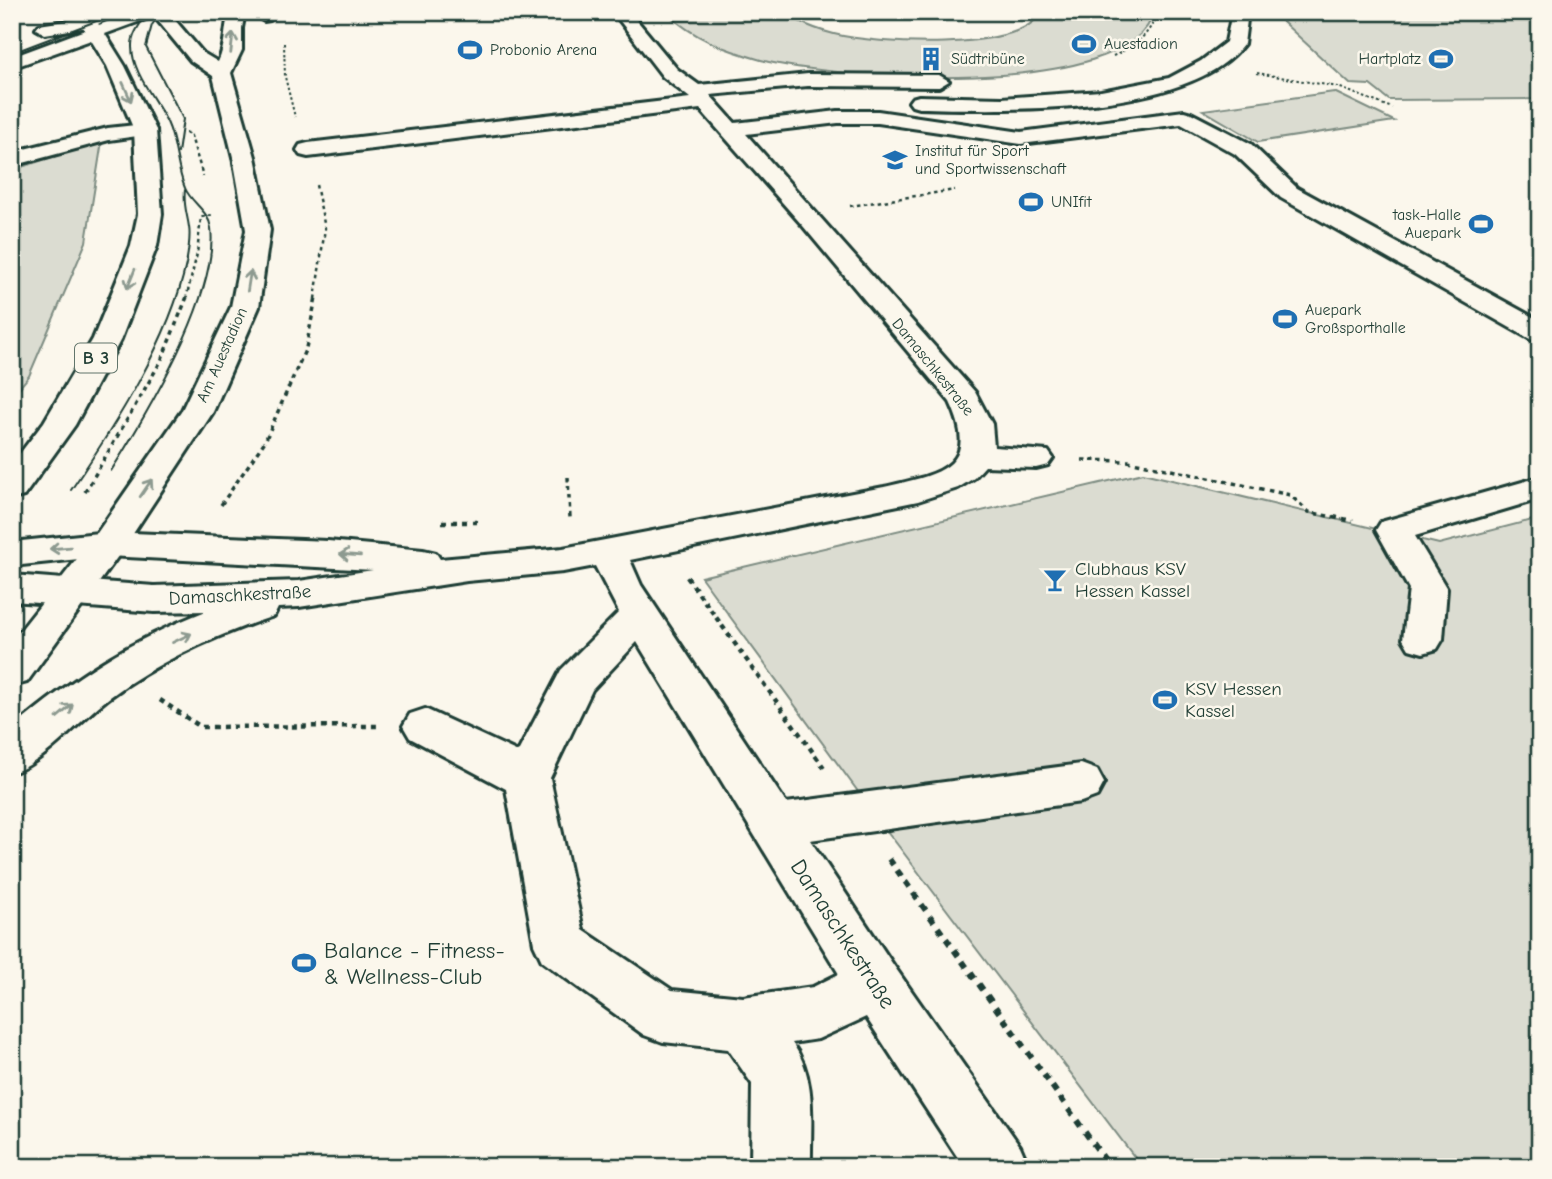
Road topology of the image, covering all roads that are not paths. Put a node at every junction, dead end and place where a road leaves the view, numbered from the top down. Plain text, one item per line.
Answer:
1 (113, 12) edge
2 (149, 12) edge
3 (159, 12) edge
4 (237, 12) edge
5 (621, 12) edge
6 (1240, 12) edge
7 (87, 20) edge
8 (23, 37) dead end
9 (12, 63) edge
10 (222, 73) junction
11 (939, 81) dead end
12 (711, 109) junction
13 (145, 131) junction
14 (308, 150) dead end
15 (12, 159) edge
16 (1540, 333) edge
17 (976, 456) junction
18 (1036, 458) road end
19 (12, 488) edge
20 (1540, 488) edge
21 (108, 544) junction
22 (608, 552) junction
23 (12, 554) edge
24 (467, 568) junction
25 (12, 587) edge
26 (71, 594) junction
27 (299, 594) junction
28 (641, 614) junction
29 (1423, 639) dead end
30 (12, 671) edge
31 (425, 726) road end
32 (12, 755) edge
33 (527, 778) junction
34 (1081, 783) dead end
35 (774, 825) junction
36 (875, 984) junction
37 (743, 1024) junction
38 (781, 1167) edge
39 (999, 1167) edge

1 - 7 main road
2 - 7 main road
3 - 10 main road
10 -> 4 main road
5 - 12 main road, Damaschkestraße
6 - 12 main road
7 - 8 main road
7 - 9 main road
7 -> 13 main road, B 3
21 -> 10 main road, Am Auestadion
11 - 12 main road
12 - 14 main road
12 - 16 main road
12 - 17 main road, Damaschkestraße
13 - 15 main road
13 -> 19 main road, B 3
17 - 18 main road
17 - 22 main road, Damaschkestraße
20 - 29 main road
21 -> 23 main road, Damaschkestraße
24 -> 21 main road, Damaschkestraße
21 - 26 main road, Am Auestadion
22 - 24 main road, Damaschkestraße
22 - 28 main road, Damaschkestraße
24 - 27 main road, Damaschkestraße
25 - 26 main road, Damaschkestraße
26 - 27 main road, Damaschkestraße
26 - 30 main road, Am Auestadion
32 -> 27 main road
28 - 33 main road
28 - 35 main road, Damaschkestraße
31 - 33 main road
33 - 37 main road
34 - 35 main road
35 - 36 main road, Damaschkestraße
36 - 37 main road
36 - 39 main road, Damaschkestraße
37 - 38 main road

